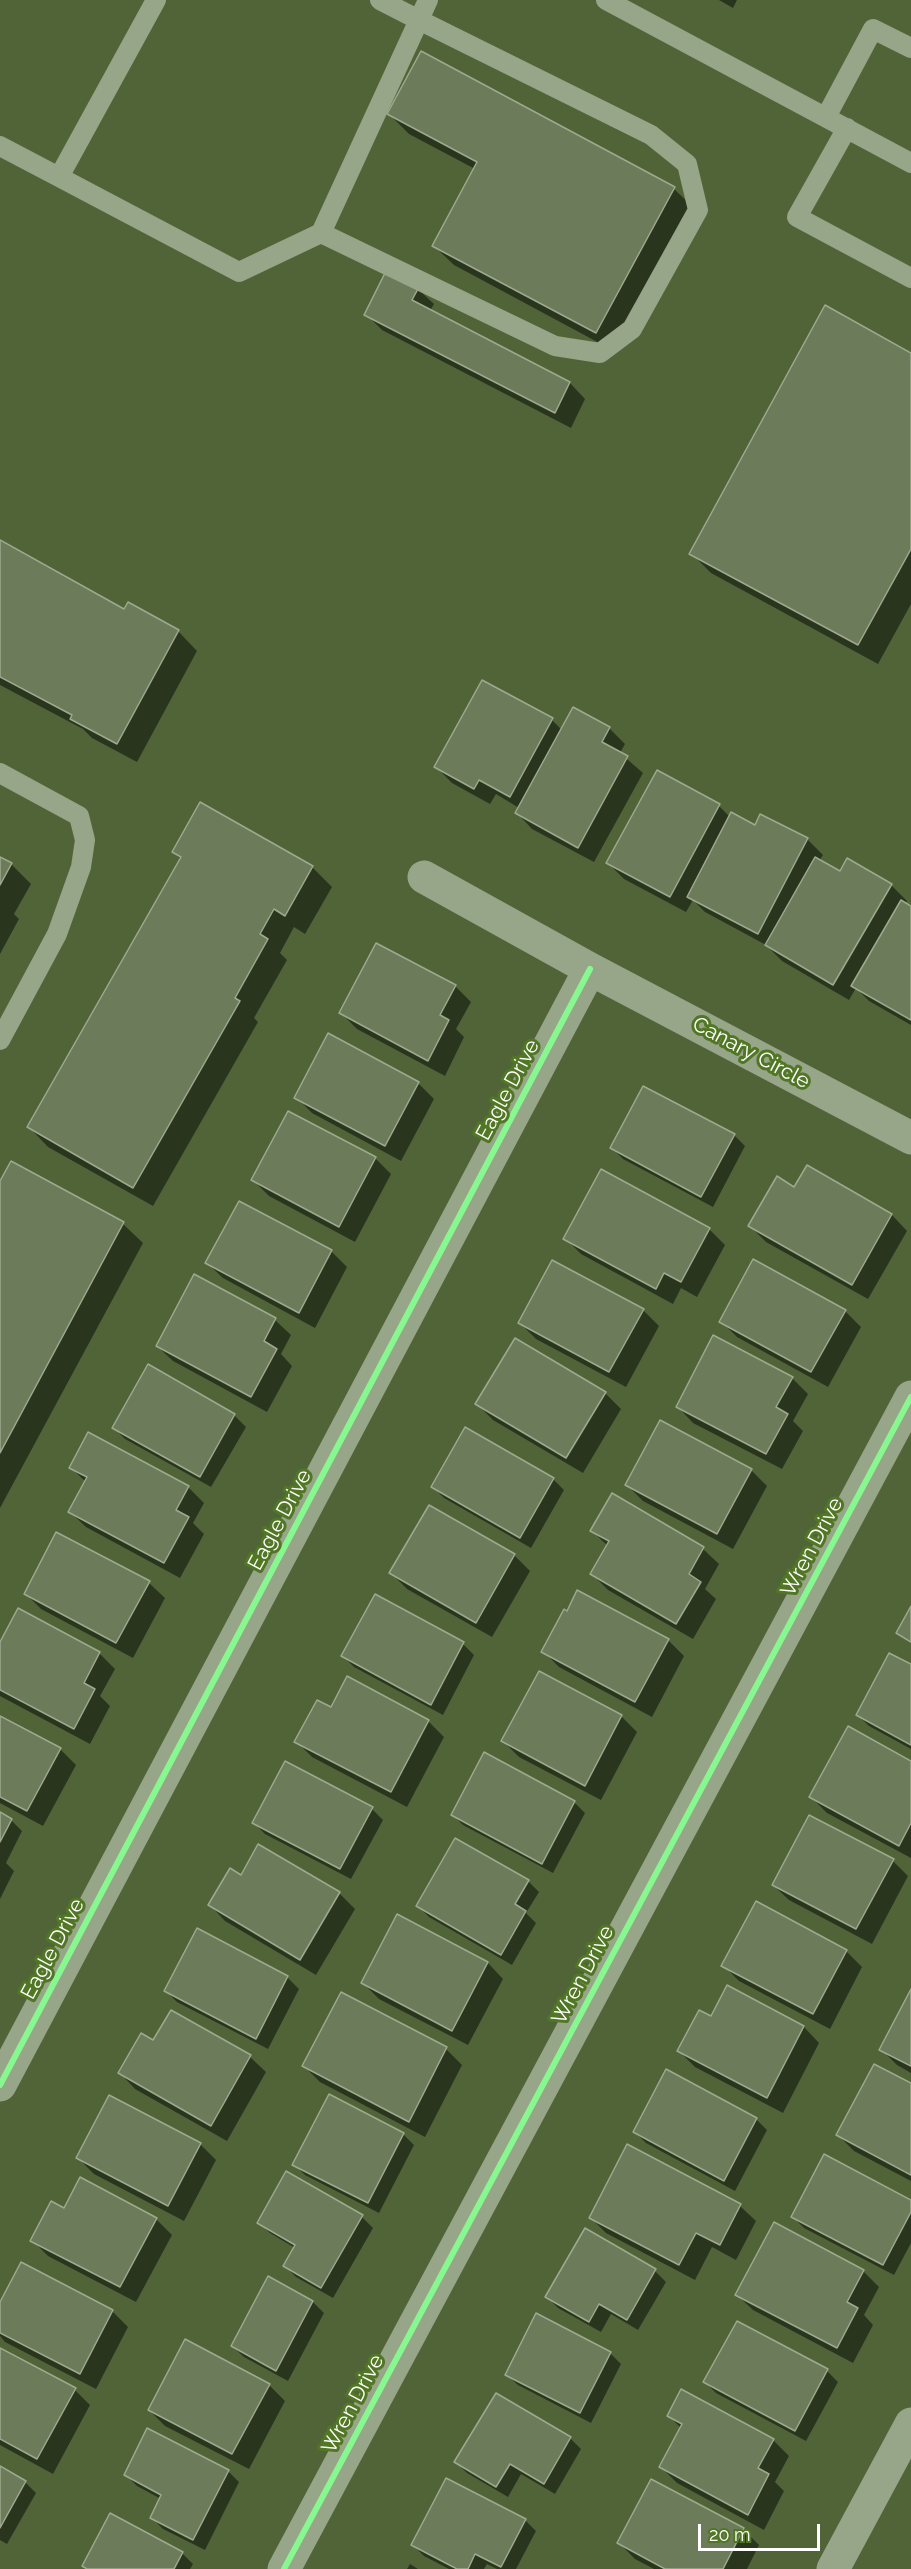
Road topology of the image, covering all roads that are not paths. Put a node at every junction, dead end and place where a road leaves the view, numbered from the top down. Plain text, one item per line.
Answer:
1 (156, 0) edge
2 (380, 0) edge
3 (428, 0) edge
4 (606, 0) edge
5 (418, 20) junction
6 (911, 48) edge
7 (826, 117) junction
8 (847, 128) junction
9 (0, 146) edge
10 (911, 163) edge
11 (60, 177) junction
12 (321, 233) junction
13 (911, 278) edge
14 (0, 773) edge
15 (424, 877) dead end
16 (590, 969) junction
17 (0, 1040) edge
18 (911, 1138) edge
19 (911, 1397) edge
20 (0, 2085) edge
21 (911, 2424) edge
22 (284, 2569) edge
23 (833, 2569) edge

1 - 11 lane
2 - 5 lane
3 - 5 lane
4 - 7 lane
5 - 12 lane
5 - 12 lane
6 - 7 lane
7 - 8 lane
8 - 10 lane
8 - 13 lane
9 - 11 lane
11 - 12 lane
14 - 17 lane
15 - 16 street, Canary Circle
16 - 18 street, Canary Circle
16 - 20 street, Eagle Drive
19 - 22 street, Wren Drive
21 - 23 street

